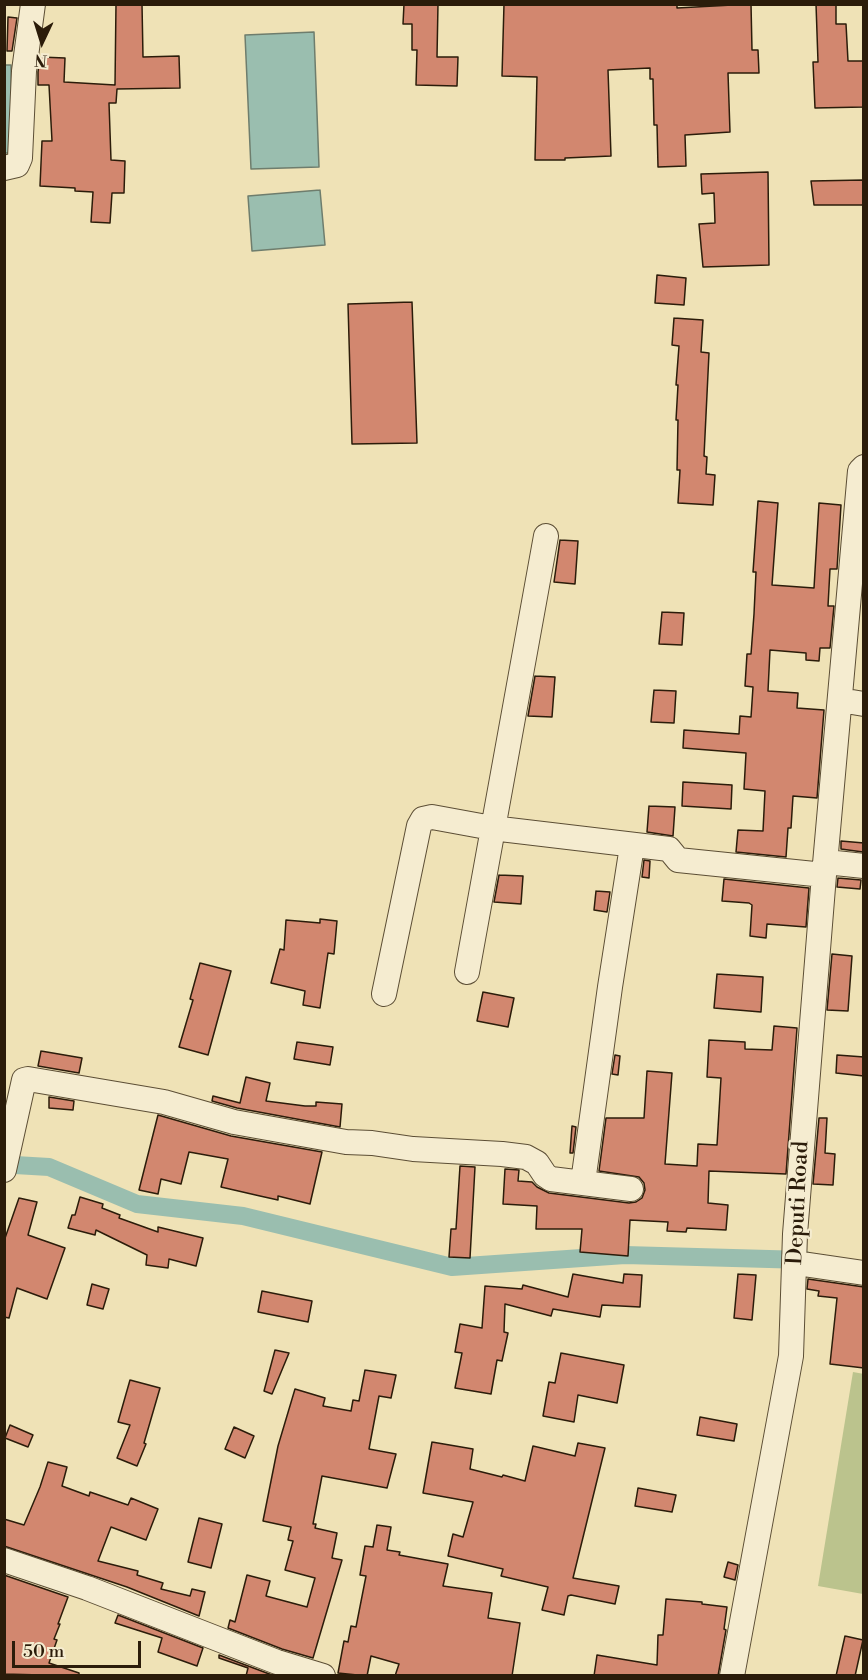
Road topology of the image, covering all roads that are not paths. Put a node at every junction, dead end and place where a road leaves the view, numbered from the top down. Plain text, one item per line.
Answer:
1 (33, 4) edge
2 (4, 168) edge
3 (864, 467) edge
4 (546, 536) dead end
5 (852, 702) edge
6 (492, 828) junction
7 (632, 846) junction
8 (864, 866) edge
9 (825, 869) junction
10 (467, 972) dead end
11 (384, 994) dead end
12 (4, 1170) edge
13 (583, 1182) junction
14 (631, 1190) dead end
15 (795, 1263) junction
16 (864, 1273) edge
17 (4, 1560) edge
18 (323, 1676) edge
19 (732, 1676) edge

1 - 2 street
3 - 5 street, Deputi Road
4 - 6 street
5 - 9 street, Deputi Road
6 - 7 street
6 - 10 street
6 - 11 street
7 - 9 street
7 - 13 street
8 - 9 street
9 - 15 street, Deputi Road
12 - 13 street
13 - 14 street
15 - 16 street
15 - 19 street, Deputi Road
17 - 18 street

